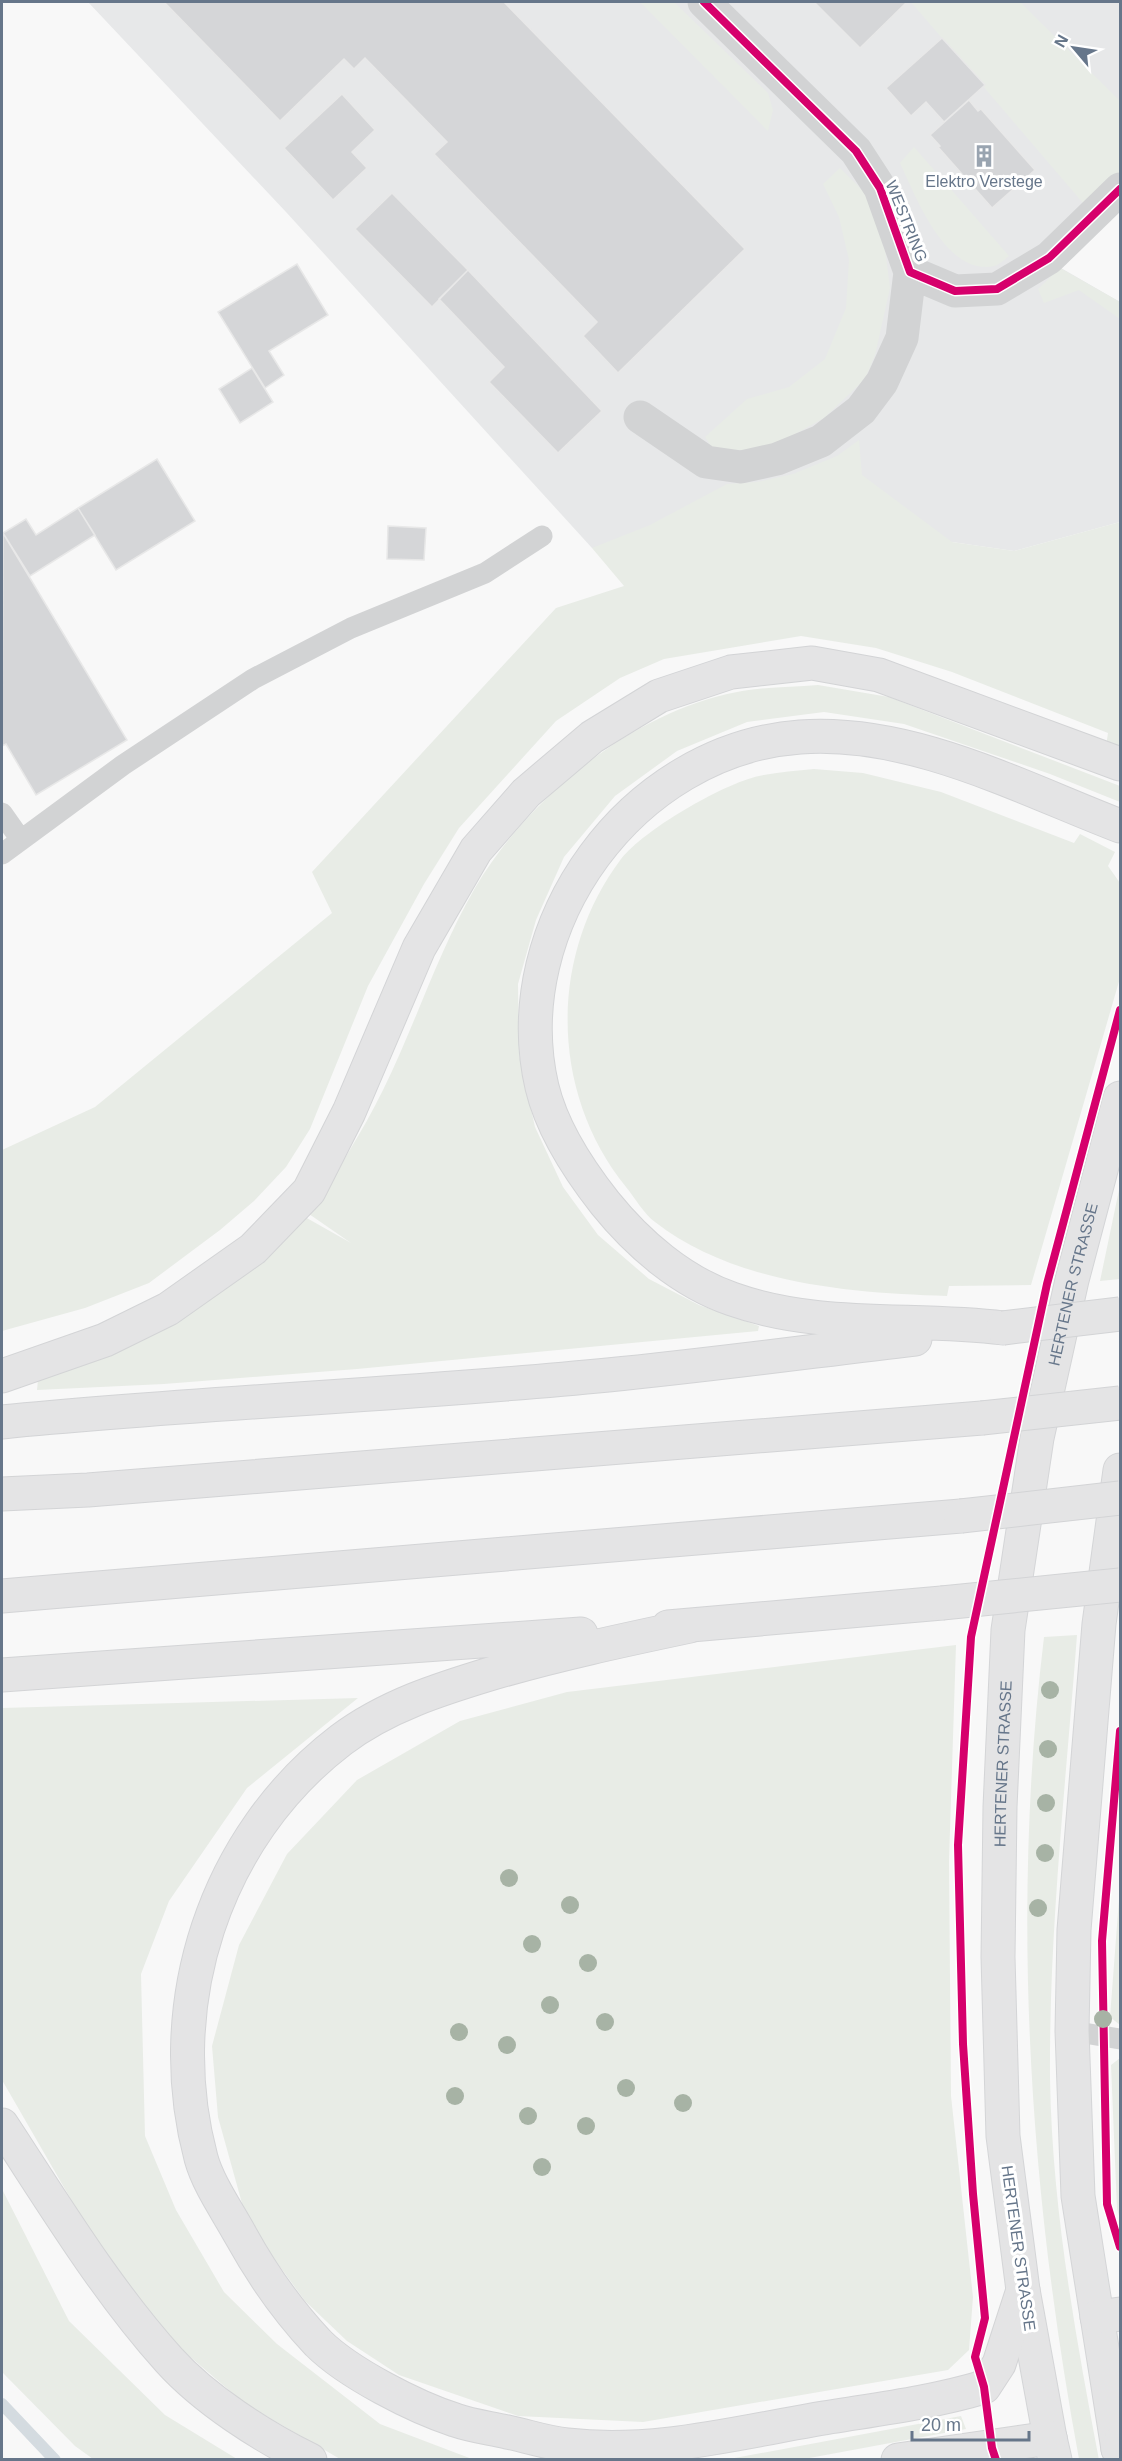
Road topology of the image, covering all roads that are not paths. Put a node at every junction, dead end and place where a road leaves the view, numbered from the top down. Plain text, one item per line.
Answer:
1 (704, 2) edge
2 (1120, 189) edge
3 (910, 272) junction
4 (640, 417) dead end
5 (542, 536) dead end
6 (1120, 764) edge
7 (2, 813) edge
8 (1120, 826) edge
9 (21, 840) junction
10 (2, 854) edge
11 (1120, 1098) edge
12 (1120, 1314) edge
13 (1003, 1328) junction
14 (2, 1376) edge
15 (1120, 1403) edge
16 (2, 1422) edge
17 (1120, 1470) edge
18 (2, 1494) edge
19 (1120, 1498) edge
20 (1120, 1585) edge
21 (2, 1596) edge
22 (690, 1626) junction
23 (2, 1675) edge
24 (1072, 2031) junction
25 (1120, 2039) edge
26 (2, 2125) edge
27 (1023, 2290) junction
28 (1109, 2316) edge
29 (1052, 2449) edge
30 (1120, 2449) edge
31 (310, 2460) edge
32 (898, 2460) edge

1 - 3 street, WESTRING
2 - 3 street, WESTRING
3 - 4 street, WESTRING
5 - 9 lane
6 - 14 main road
7 - 9 lane
8 - 13 main road
9 - 10 lane
11 - 27 main road, HERTENER STRASSE
12 - 13 main road, bridge
13 - 16 main road
15 - 18 main road, bridge
17 - 24 main road
19 - 21 main road, bridge
20 - 22 main road, bridge
22 - 23 main road
22 - 27 main road
24 - 25 lane
24 - 28 main road
26 - 31 main road
27 - 29 main road, HERTENER STRASSE
28 - 30 main road
29 - 32 main road

